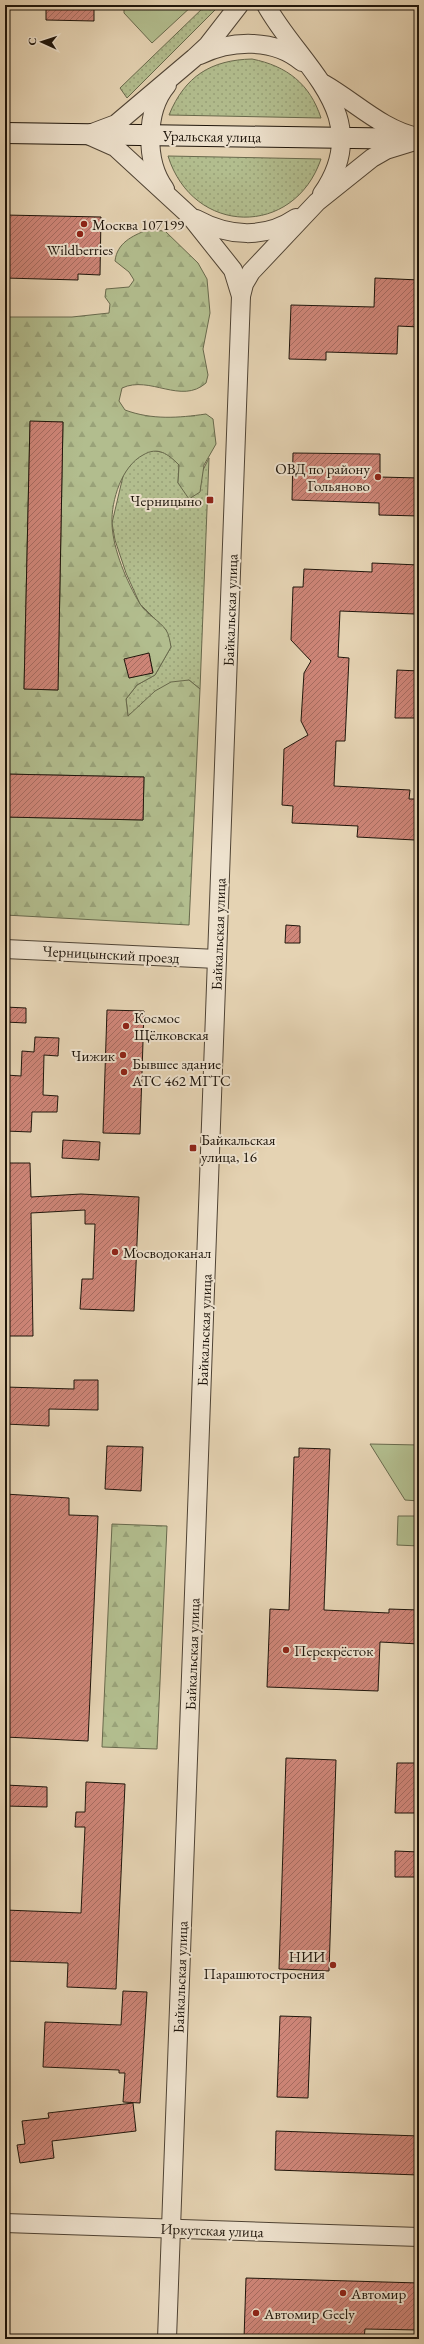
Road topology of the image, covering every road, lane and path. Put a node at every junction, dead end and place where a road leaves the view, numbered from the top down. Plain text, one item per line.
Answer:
1 (239, 5) edge
2 (266, 5) edge
3 (187, 63) junction
4 (320, 79) junction
5 (5, 133) edge
6 (86, 135) junction
7 (150, 136) junction
8 (341, 138) junction
9 (419, 139) edge
10 (312, 206) junction
11 (184, 211) junction
12 (241, 296) junction
13 (5, 949) edge
14 (217, 959) junction
15 (5, 2223) edge
16 (171, 2228) junction
17 (419, 2237) edge
18 (167, 2339) edge

1 - 3 street
2 - 4 street
3 - 4 street
3 - 6 street
3 - 7 street
4 - 8 street
4 - 9 street
5 - 6 main road, Уральская улица
6 - 7 main road, Уральская улица
6 - 11 street
7 - 8 main road, Уральская улица
7 - 11 street
8 - 9 main road, Уральская улица
8 - 10 street
9 - 10 street
10 - 11 street
10 - 12 street
11 - 12 street
12 - 14 street, Байкальская улица
13 - 14 street, Черницынский проезд
14 - 16 street, Байкальская улица
15 - 16 street, Иркутская улица
16 - 17 street, Иркутская улица
16 - 18 street, Байкальская улица

